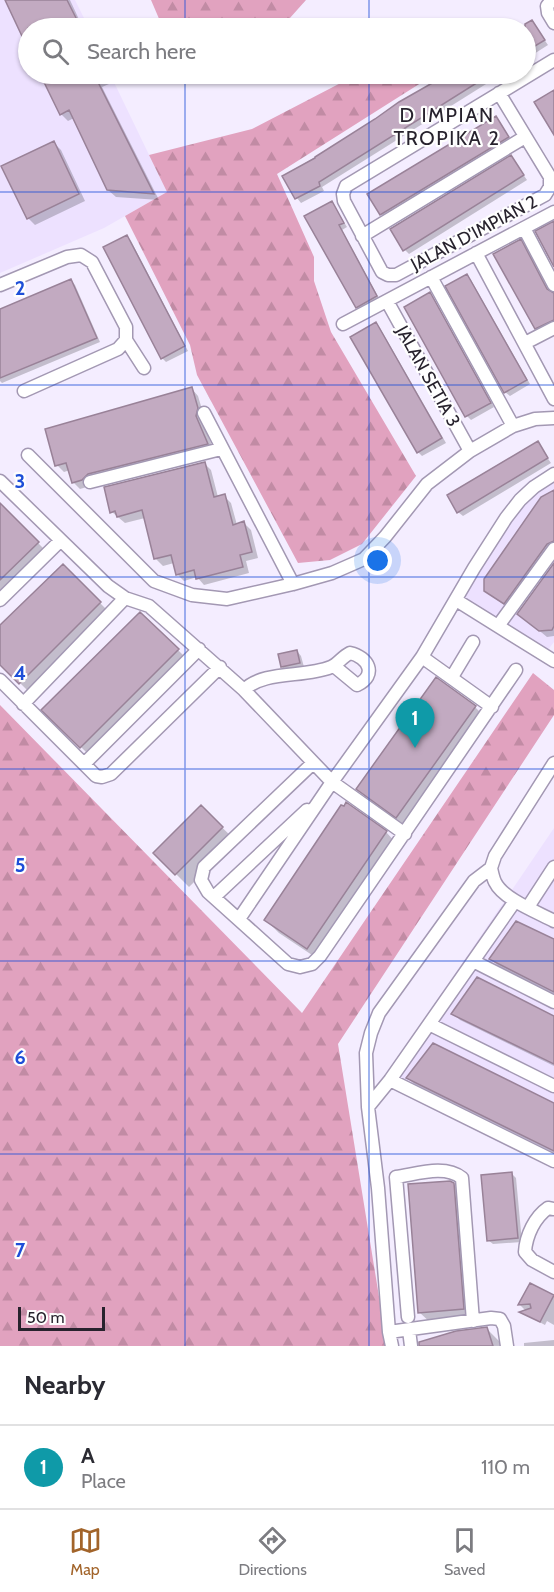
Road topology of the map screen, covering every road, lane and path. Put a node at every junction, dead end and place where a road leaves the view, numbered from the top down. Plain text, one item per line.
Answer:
1 (552, 0) edge
2 (554, 23) edge
3 (554, 60) edge
4 (536, 71) edge
5 (514, 84) edge
6 (499, 93) junction
7 (525, 137) junction
8 (554, 212) edge
9 (524, 228) junction
10 (362, 236) junction
11 (476, 253) junction
12 (431, 277) junction
13 (0, 285) edge
14 (554, 285) edge
15 (387, 301) junction
16 (343, 324) dead end
17 (554, 328) edge
18 (126, 340) junction
19 (525, 343) junction
20 (144, 368) dead end
21 (24, 391) dead end
22 (554, 399) edge
23 (204, 413) dead end
24 (554, 417) edge
25 (513, 426) junction
26 (221, 448) junction
27 (470, 451) junction
28 (28, 455) dead end
29 (554, 474) edge
30 (0, 481) edge
31 (90, 482) dead end
32 (60, 541) junction
33 (554, 549) edge
34 (293, 584) junction
35 (125, 598) junction
36 (0, 600) edge
37 (456, 600) junction
38 (498, 626) junction
39 (474, 642) dead end
40 (199, 649) junction
41 (552, 656) edge
42 (422, 657) junction
43 (334, 666) dead end
44 (220, 667) junction
45 (516, 670) dead end
46 (452, 677) junction
47 (0, 680) edge
48 (244, 690) junction
49 (23, 704) junction
50 (492, 706) junction
51 (313, 763) junction
52 (554, 763) edge
53 (84, 764) junction
54 (332, 782) junction
55 (322, 796) junction
56 (405, 834) junction
57 (554, 867) edge
58 (491, 868) junction
59 (214, 897) junction
60 (515, 901) junction
61 (528, 907) junction
62 (239, 919) junction
63 (554, 921) edge
64 (472, 961) junction
65 (554, 1002) edge
66 (429, 1024) junction
67 (390, 1080) junction
68 (554, 1086) edge
69 (368, 1107) junction
70 (554, 1161) edge
71 (554, 1209) edge
72 (554, 1272) edge
73 (473, 1321) junction
74 (409, 1324) junction
75 (389, 1332) junction
76 (392, 1346) edge
77 (411, 1346) edge
78 (507, 1346) edge

1 - 2 street
3 - 4 street, JALAN D'IMPIAN 2
5 - 6 street, JALAN D'IMPIAN 2
6 - 7 street, JALAN D'IMPIAN 2
6 - 10 street, JALAN D'IMPIAN 2
7 - 10 street
7 - 10 street, JALAN D'IMPIAN 2
8 - 9 street
9 - 11 street
9 - 14 street
11 - 12 street
11 - 19 street
12 - 15 street
12 - 25 street
13 - 18 street
15 - 16 street
15 - 27 street, JALAN SETIA 3
17 - 19 street
18 - 20 street
18 - 21 street
19 - 22 street
23 - 26 street
24 - 25 street
25 - 27 street
26 - 31 street
26 - 34 street
27 - 34 street
28 - 34 street
29 - 37 street
30 - 32 street
32 - 35 street
32 - 36 street
33 - 38 street
35 - 40 street
35 - 49 street
37 - 38 street
37 - 42 street
38 - 41 street
39 - 46 street
40 - 44 street
40 - 53 street
42 - 46 street
42 - 54 street
43 - 48 street
44 - 48 street
44 - 53 street
45 - 50 street
46 - 50 street
47 - 49 street
48 - 51 street
49 - 53 street
50 - 56 street
51 - 54 street
51 - 59 street
52 - 58 street
54 - 55 street
54 - 56 street
55 - 59 street
55 - 62 street
56 - 62 street
57 - 61 street
58 - 60 street
58 - 69 street
59 - 62 street
60 - 61 street
60 - 64 street
61 - 63 street
64 - 65 street
64 - 66 street
66 - 67 street
66 - 68 street
67 - 69 street
67 - 70 street
69 - 75 street
71 - 72 street
73 - 74 street
73 - 74 street
73 - 78 street
74 - 75 street
74 - 77 street
75 - 76 street

